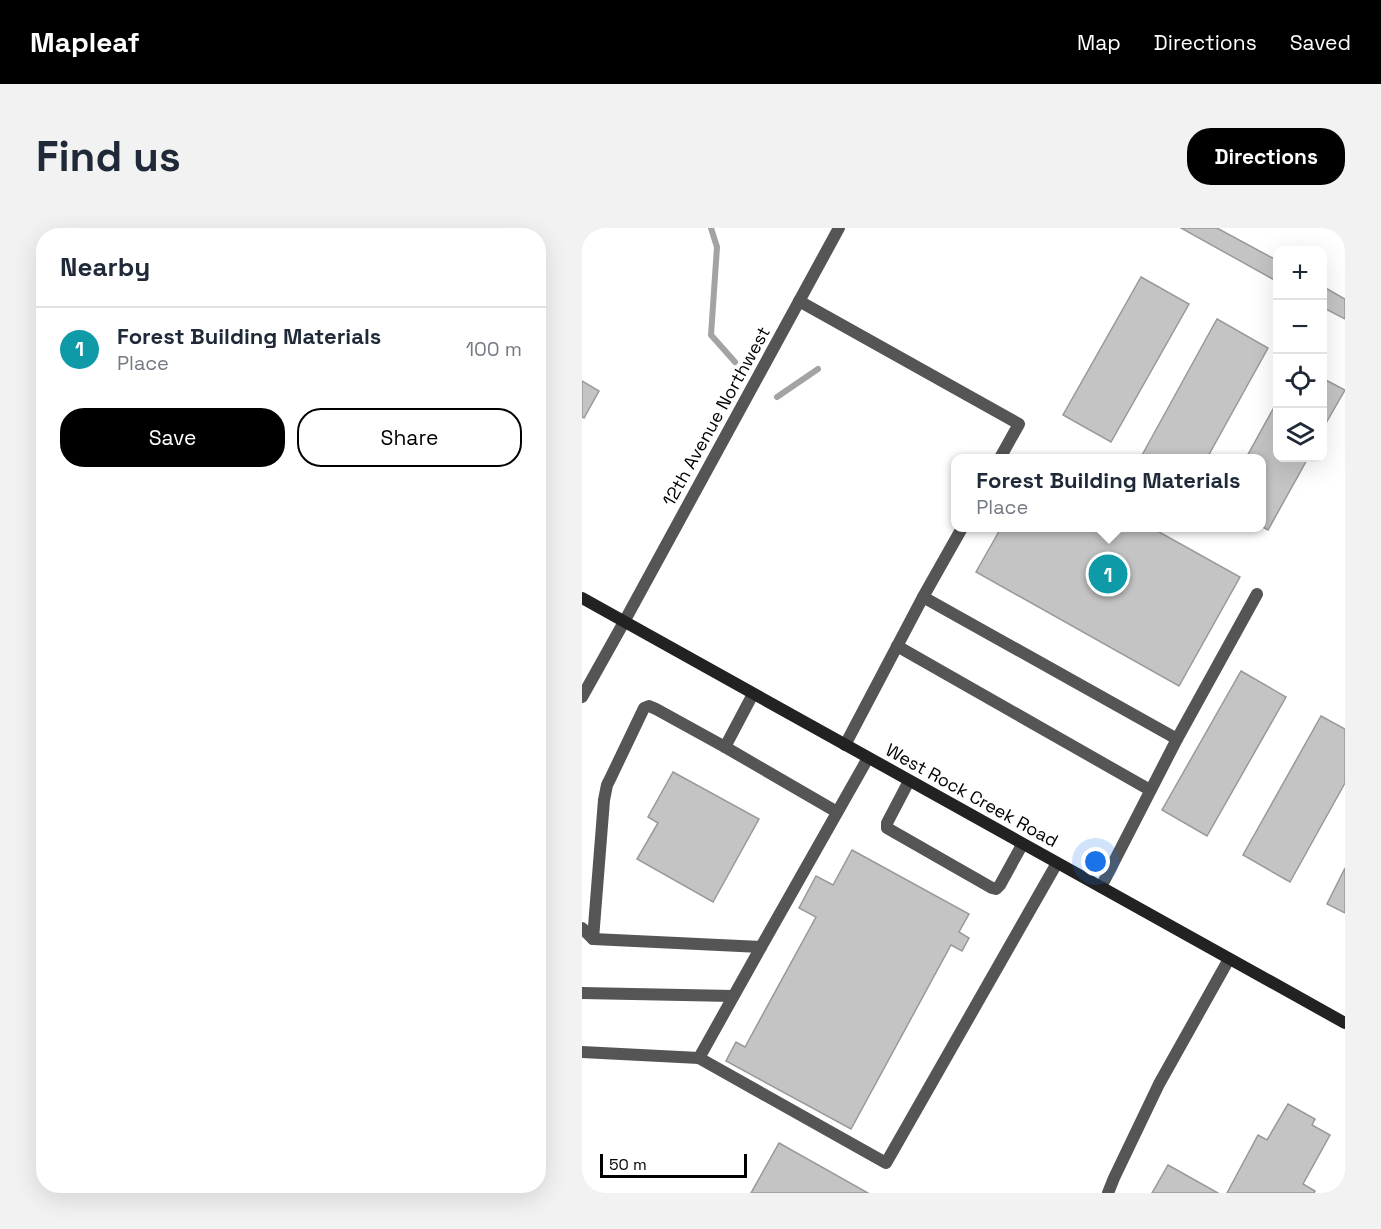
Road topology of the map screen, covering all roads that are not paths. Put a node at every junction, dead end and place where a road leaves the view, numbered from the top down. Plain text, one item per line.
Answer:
1 (839, 228) edge
2 (799, 301) junction
3 (1003, 454) edge
4 (960, 532) edge
5 (1257, 594) dead end
6 (923, 597) junction
7 (582, 598) edge
8 (624, 622) junction
9 (897, 646) junction
10 (753, 694) junction
11 (582, 697) edge
12 (1177, 739) junction
13 (845, 745) junction
14 (725, 747) junction
15 (868, 758) junction
16 (909, 781) junction
17 (1150, 790) junction
18 (837, 812) junction
19 (1022, 845) junction
20 (1057, 863) junction
21 (1101, 887) junction
22 (582, 928) edge
23 (594, 939) junction
24 (761, 947) junction
25 (1229, 959) junction
26 (582, 993) edge
27 (733, 996) junction
28 (1345, 1023) edge
29 (582, 1052) edge
30 (699, 1058) junction
31 (1108, 1193) edge

1 - 2 street, 12th Avenue Northwest
2 - 3 street
2 - 8 street, 12th Avenue Northwest
4 - 6 street
5 - 12 street
6 - 9 street
6 - 12 street
7 - 8 main road, West Rock Creek Road
8 - 10 main road, West Rock Creek Road
8 - 11 street, 12th Avenue Northwest
9 - 13 street
9 - 17 street
10 - 13 main road, West Rock Creek Road
10 - 14 street
12 - 17 street
13 - 15 main road, West Rock Creek Road
14 - 18 street
14 - 23 street
15 - 16 main road, West Rock Creek Road
15 - 18 street
16 - 19 main road, West Rock Creek Road
16 - 19 street
17 - 21 street
18 - 24 street
19 - 20 main road, West Rock Creek Road
20 - 21 main road, West Rock Creek Road
20 - 30 street
21 - 25 main road, West Rock Creek Road
22 - 23 street
23 - 24 street
24 - 27 street
25 - 28 main road, West Rock Creek Road
25 - 31 street
26 - 27 street
27 - 30 street
29 - 30 street

